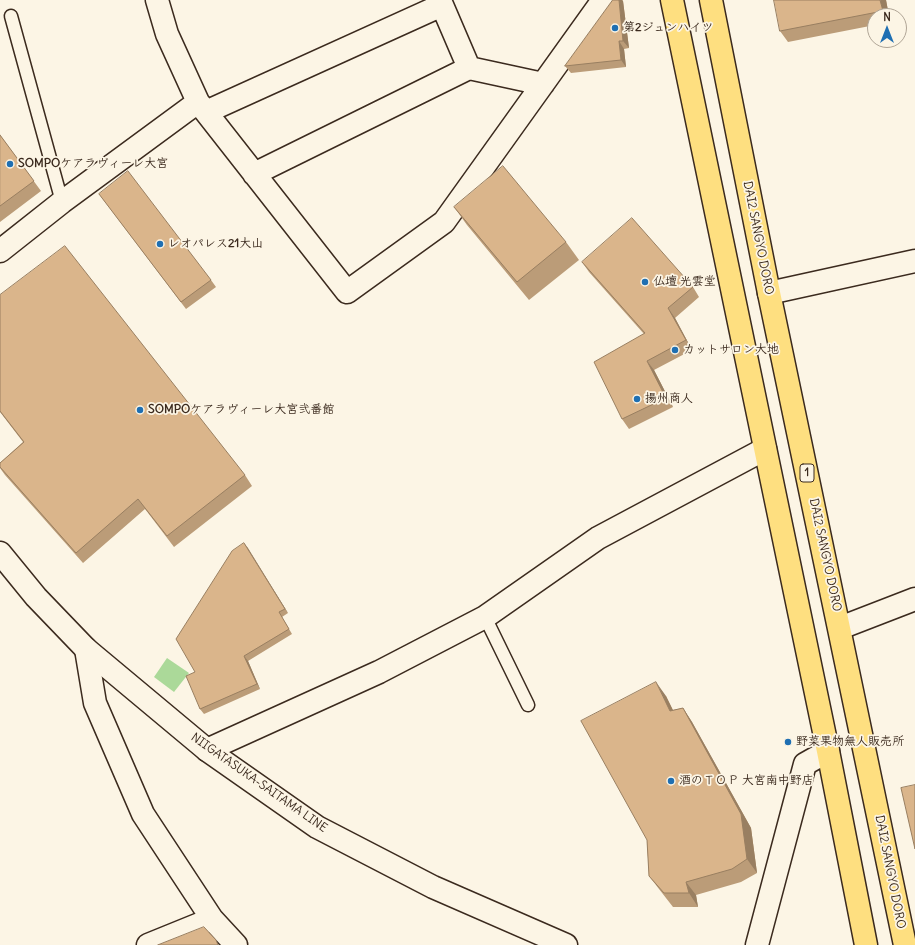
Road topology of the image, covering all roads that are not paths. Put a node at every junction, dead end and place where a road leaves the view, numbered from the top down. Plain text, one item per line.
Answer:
1 (157, 0) edge
2 (603, 0) edge
3 (672, 0) edge
4 (711, 0) edge
5 (10, 16) dead end
6 (469, 68) junction
7 (543, 84) junction
8 (202, 107) junction
9 (254, 174) junction
10 (62, 202) junction
11 (0, 251) edge
12 (915, 261) edge
13 (769, 293) junction
14 (765, 449) junction
15 (0, 552) edge
16 (915, 600) edge
17 (485, 617) junction
18 (840, 628) junction
19 (86, 649) junction
20 (528, 704) dead end
21 (207, 750) junction
22 (828, 751) junction
23 (212, 919) junction
24 (148, 945) edge
25 (236, 945) edge
26 (566, 945) edge
27 (757, 945) edge
28 (866, 945) edge
29 (905, 945) edge

1 - 8 street
2 - 7 street
3 - 14 main road
4 - 13 main road, DAI2 SANGYO DORO / 1
5 - 10 lane
6 - 7 street
6 - 8 street
6 - 9 street
7 - 9 street
8 - 9 street
8 - 10 street
10 - 11 street
12 - 13 street
13 - 18 main road, DAI2 SANGYO DORO / 1
14 - 17 street
14 - 22 main road
15 - 19 street, NIIGATASUKA-SAITAMA LINE
16 - 18 street
17 - 20 lane
17 - 21 street
18 - 29 main road, DAI2 SANGYO DORO / 1
19 - 21 street, NIIGATASUKA-SAITAMA LINE
19 - 23 street
21 - 26 street, NIIGATASUKA-SAITAMA LINE
22 - 27 street
22 - 28 main road
23 - 24 street
23 - 25 street

